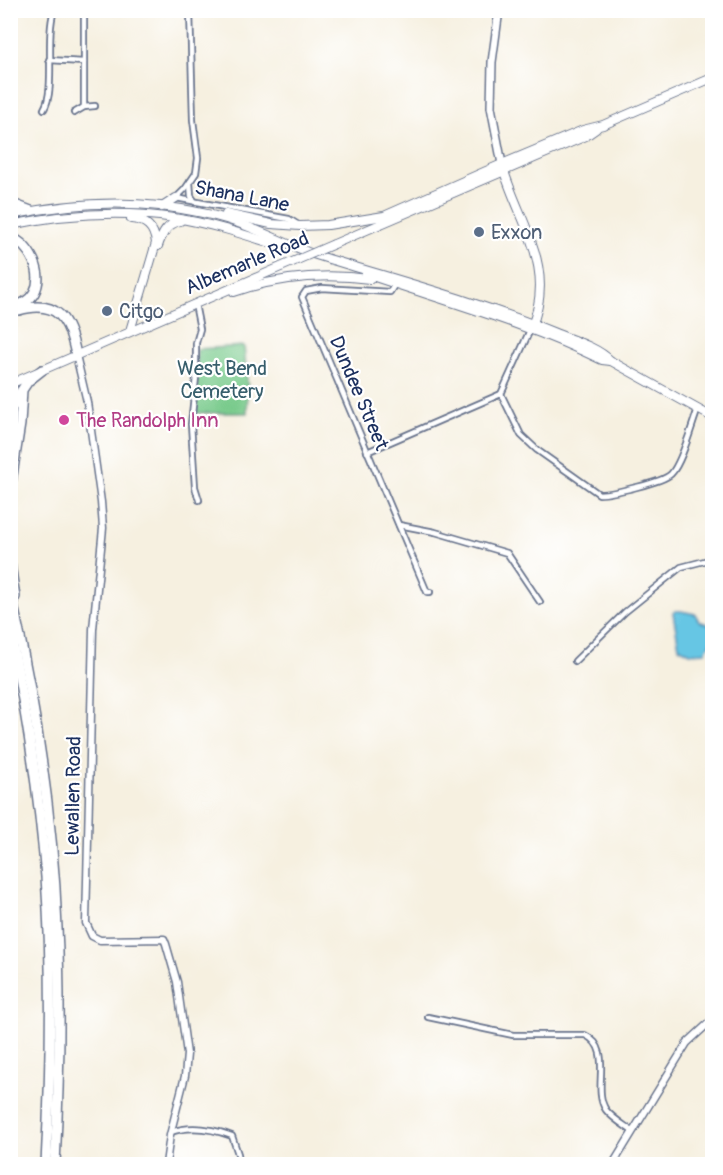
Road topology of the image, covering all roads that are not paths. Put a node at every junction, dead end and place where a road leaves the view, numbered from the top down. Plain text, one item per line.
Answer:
1 (54, 10) edge
2 (91, 10) edge
3 (190, 10) edge
4 (499, 10) edge
5 (74, 11) edge
6 (84, 13) junction
7 (49, 60) junction
8 (84, 62) junction
9 (712, 78) edge
10 (95, 106) dead end
11 (84, 107) junction
12 (44, 109) dead end
13 (74, 113) dead end
14 (503, 168) junction
15 (190, 182) junction
16 (176, 198) junction
17 (195, 202) junction
18 (10, 203) edge
19 (162, 207) junction
20 (31, 211) junction
21 (190, 211) junction
22 (393, 213) junction
23 (112, 214) junction
24 (10, 215) edge
25 (186, 220) junction
26 (10, 225) edge
27 (300, 226) junction
28 (364, 230) junction
29 (10, 237) edge
30 (266, 238) junction
31 (153, 259) junction
32 (382, 280) junction
33 (395, 284) junction
34 (218, 294) junction
35 (195, 304) junction
36 (10, 311) edge
37 (531, 327) junction
38 (130, 331) junction
39 (76, 355) junction
40 (42, 370) junction
41 (11, 384) edge
42 (501, 394) junction
43 (698, 409) junction
44 (20, 411) junction
45 (712, 417) edge
46 (368, 452) junction
47 (10, 488) edge
48 (199, 500) dead end
49 (398, 525) junction
50 (712, 560) edge
51 (10, 564) edge
52 (10, 591) edge
53 (430, 592) dead end
54 (540, 602) dead end
55 (15, 632) edge
56 (10, 641) edge
57 (14, 651) junction
58 (575, 661) dead end
59 (428, 1017) dead end
60 (712, 1020) edge
61 (632, 1131) junction
62 (171, 1132) junction
63 (46, 1164) edge
64 (55, 1164) edge
65 (166, 1164) edge
66 (239, 1164) edge
67 (613, 1164) edge

1 - 7 street
2 - 6 street
3 - 15 street
4 - 14 main road
5 - 6 street
6 - 8 street
7 - 8 street
7 - 12 street
8 - 11 street
9 - 14 main road
10 - 11 street
11 - 13 street
14 - 22 main road
14 - 28 main road, Albemarle Road
14 - 37 main road
15 - 16 street
15 - 17 street
16 - 17 street, Shana Lane
16 - 19 main road
17 - 27 street, Shana Lane
18 - 20 highway
19 - 20 main road
19 - 21 main road
20 - 24 main road
21 - 27 main road
21 - 30 main road
22 - 27 main road
22 - 28 main road, Albemarle Road
23 - 25 main road
23 - 26 main road
23 - 31 main road
25 - 30 main road
25 - 31 main road
28 - 34 main road, Albemarle Road, bridge
29 - 36 highway
30 - 32 main road
30 - 37 main road
31 - 38 main road
32 - 33 main road
32 - 34 main road
33 - 37 main road
33 - 46 street, Dundee Street
34 - 35 main road, Albemarle Road
35 - 38 main road, Albemarle Road
35 - 48 street
36 - 39 highway
37 - 42 street
37 - 43 main road
38 - 39 main road, Albemarle Road
39 - 40 main road, Albemarle Road
39 - 62 street, Lewallen Road
40 - 41 main road, Albemarle Road
40 - 44 highway
41 - 44 highway
42 - 43 street
42 - 46 street
43 - 45 main road
44 - 47 highway
46 - 49 street, Dundee Street
49 - 53 street, Dundee Street
49 - 54 street
50 - 58 street
51 - 55 highway
52 - 55 highway
55 - 57 highway
55 - 64 highway
56 - 57 highway
57 - 63 highway
59 - 61 street
60 - 61 street
61 - 67 street
62 - 65 street, Lewallen Road
62 - 66 street

